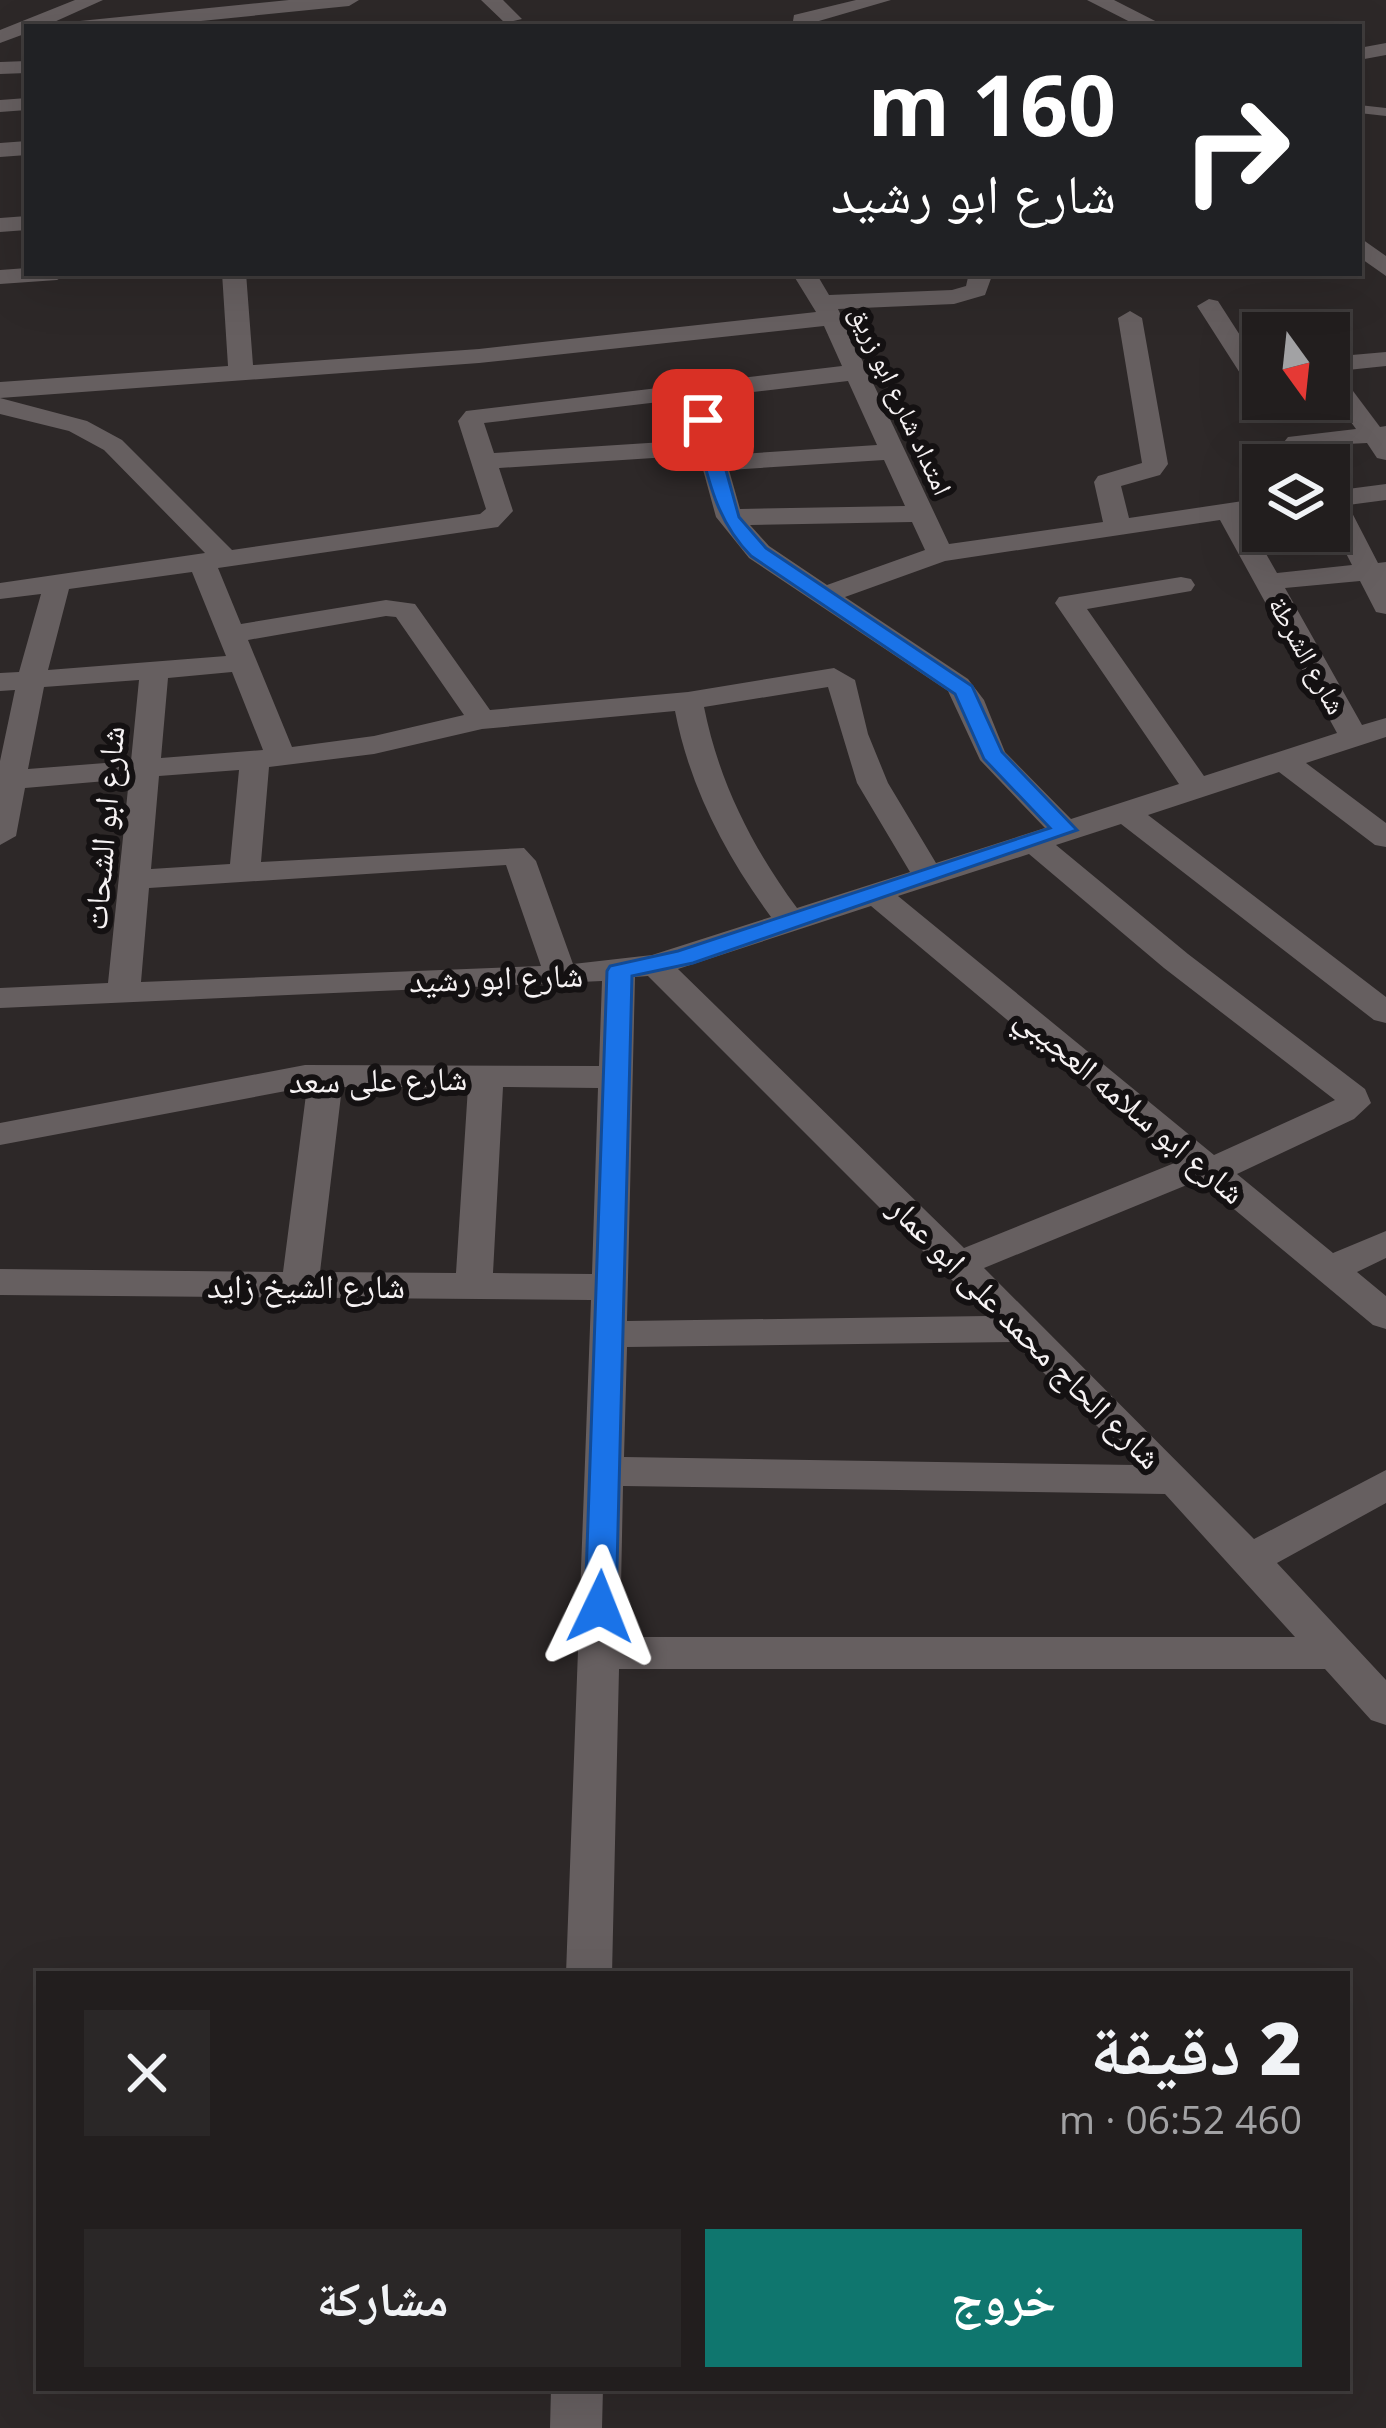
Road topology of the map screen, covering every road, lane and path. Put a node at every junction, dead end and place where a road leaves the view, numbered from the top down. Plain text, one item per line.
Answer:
1 (93, 0) edge
2 (350, 0) edge
3 (491, 0) edge
4 (880, 0) edge
5 (1097, 0) edge
6 (512, 19) dead end
7 (35, 24) edge
8 (110, 24) edge
9 (802, 24) edge
10 (1150, 24) edge
11 (1362, 247) edge
12 (1386, 269) edge
13 (234, 276) edge
14 (806, 276) edge
15 (981, 276) edge
16 (1209, 306) dead end
17 (828, 310) junction
18 (1130, 318) dead end
19 (1242, 357) edge
20 (1386, 359) edge
21 (1350, 362) edge
22 (857, 372) junction
23 (242, 375) junction
24 (0, 390) edge
25 (695, 393) junction
26 (1350, 401) edge
27 (0, 406) edge
28 (1382, 440) edge
29 (1350, 446) edge
30 (893, 452) junction
31 (712, 455) junction
32 (487, 461) junction
33 (1386, 492) edge
34 (1350, 495) edge
35 (1242, 508) edge
36 (1228, 510) junction
37 (921, 514) junction
38 (729, 517) junction
39 (1118, 526) junction
40 (1350, 528) edge
41 (940, 554) junction
42 (213, 560) junction
43 (1378, 571) edge
44 (1267, 582) junction
45 (57, 584) junction
46 (1181, 585) dead end
47 (0, 591) edge
48 (825, 596) junction
49 (1386, 606) edge
50 (231, 634) junction
51 (243, 663) junction
52 (154, 671) junction
53 (31, 680) junction
54 (0, 682) edge
55 (688, 701) junction
56 (482, 720) junction
57 (1376, 732) edge
58 (268, 758) junction
59 (1283, 760) junction
60 (145, 771) junction
61 (10, 780) junction
62 (1197, 788) junction
63 (1124, 811) junction
64 (1049, 835) junction
65 (0, 836) edge
66 (1386, 838) edge
67 (245, 870) junction
68 (928, 875) junction
69 (134, 880) junction
70 (876, 894) junction
71 (792, 923) junction
72 (638, 968) junction
73 (561, 975) junction
74 (124, 991) junction
75 (0, 998) edge
76 (1386, 1013) edge
77 (326, 1076) junction
78 (485, 1077) junction
79 (617, 1078) junction
80 (0, 1135) edge
81 (1208, 1167) junction
82 (1386, 1243) edge
83 (960, 1264) junction
84 (1329, 1270) junction
85 (0, 1282) edge
86 (300, 1285) junction
87 (474, 1286) junction
88 (611, 1287) junction
89 (1386, 1316) edge
90 (1025, 1329) junction
91 (608, 1334) junction
92 (604, 1472) junction
93 (1175, 1480) junction
94 (1386, 1485) edge
95 (1251, 1559) junction
96 (599, 1653) junction
97 (1338, 1653) junction
98 (1386, 1708) edge
99 (590, 1971) edge
100 (577, 2391) edge
101 (576, 2428) edge

1 - 7 street
2 - 8 street
3 - 6 street
4 - 9 street
5 - 10 street
11 - 12 street
13 - 23 street
14 - 17 street, امتداد شارع ابو زريق
15 - 17 street
16 - 19 street
17 - 22 street, امتداد شارع ابو زريق
17 - 23 street
18 - 39 street
20 - 21 street
22 - 25 street
22 - 30 street, امتداد شارع ابو زريق
23 - 24 street
25 - 31 street
25 - 32 street
26 - 28 street
27 - 42 street
28 - 29 street
30 - 31 street
30 - 37 street, امتداد شارع ابو زريق
31 - 32 street
31 - 38 street
32 - 42 street
33 - 34 street
35 - 36 street
36 - 39 street
36 - 44 street, شارع الشرطة
37 - 38 street
37 - 41 street, امتداد شارع ابو زريق
38 - 48 street
39 - 41 street
40 - 43 street
41 - 48 street
42 - 45 street
42 - 50 street
43 - 44 street
43 - 49 street
44 - 57 street, شارع الشرطة
45 - 47 street
45 - 53 street
46 - 62 street
48 - 64 street
50 - 51 street
50 - 56 street
51 - 52 street
51 - 58 street
52 - 53 street
52 - 60 street, شارع ابو الشحات
53 - 54 street
53 - 61 street
55 - 56 street
55 - 68 street
55 - 71 street
56 - 58 street
57 - 59 street, شارع ابو رشيد
58 - 60 street
58 - 67 street
59 - 62 street, شارع ابو رشيد
59 - 66 street
60 - 61 street
60 - 69 street, شارع ابو الشحات
61 - 65 street
62 - 63 street, شارع ابو رشيد
63 - 64 street, شارع ابو رشيد
63 - 76 street
64 - 68 street, شارع ابو رشيد
64 - 81 street
67 - 69 street
67 - 73 street
68 - 70 street, شارع ابو رشيد
69 - 74 street, شارع ابو الشحات
70 - 71 street, شارع ابو رشيد
70 - 81 street, شارع ابو سلامه العجيبي
71 - 72 street, شارع ابو رشيد
72 - 73 street, شارع ابو رشيد
72 - 79 street
72 - 83 street, شارع الحاج محمد على ابو عمار
73 - 74 street, شارع ابو رشيد
74 - 75 street, شارع ابو رشيد
77 - 78 street, شارع على سعد
77 - 80 street, شارع على سعد
77 - 86 street
78 - 79 street, شارع على سعد
78 - 87 street
79 - 88 street
81 - 83 street
81 - 84 street, شارع ابو سلامه العجيبي
82 - 84 street
83 - 90 street, شارع الحاج محمد على ابو عمار
84 - 89 street, شارع ابو سلامه العجيبي
85 - 86 street, شارع الشيخ زايد
86 - 87 street, شارع الشيخ زايد
87 - 88 street, شارع الشيخ زايد
88 - 91 street
90 - 91 street
90 - 93 street, شارع الحاج محمد على ابو عمار
91 - 92 street
92 - 93 street
92 - 96 street
93 - 95 street, شارع الحاج محمد على ابو عمار
94 - 95 street
95 - 97 street, شارع الحاج محمد على ابو عمار
96 - 97 street
96 - 99 street
97 - 98 street, شارع الحاج محمد على ابو عمار
100 - 101 street

